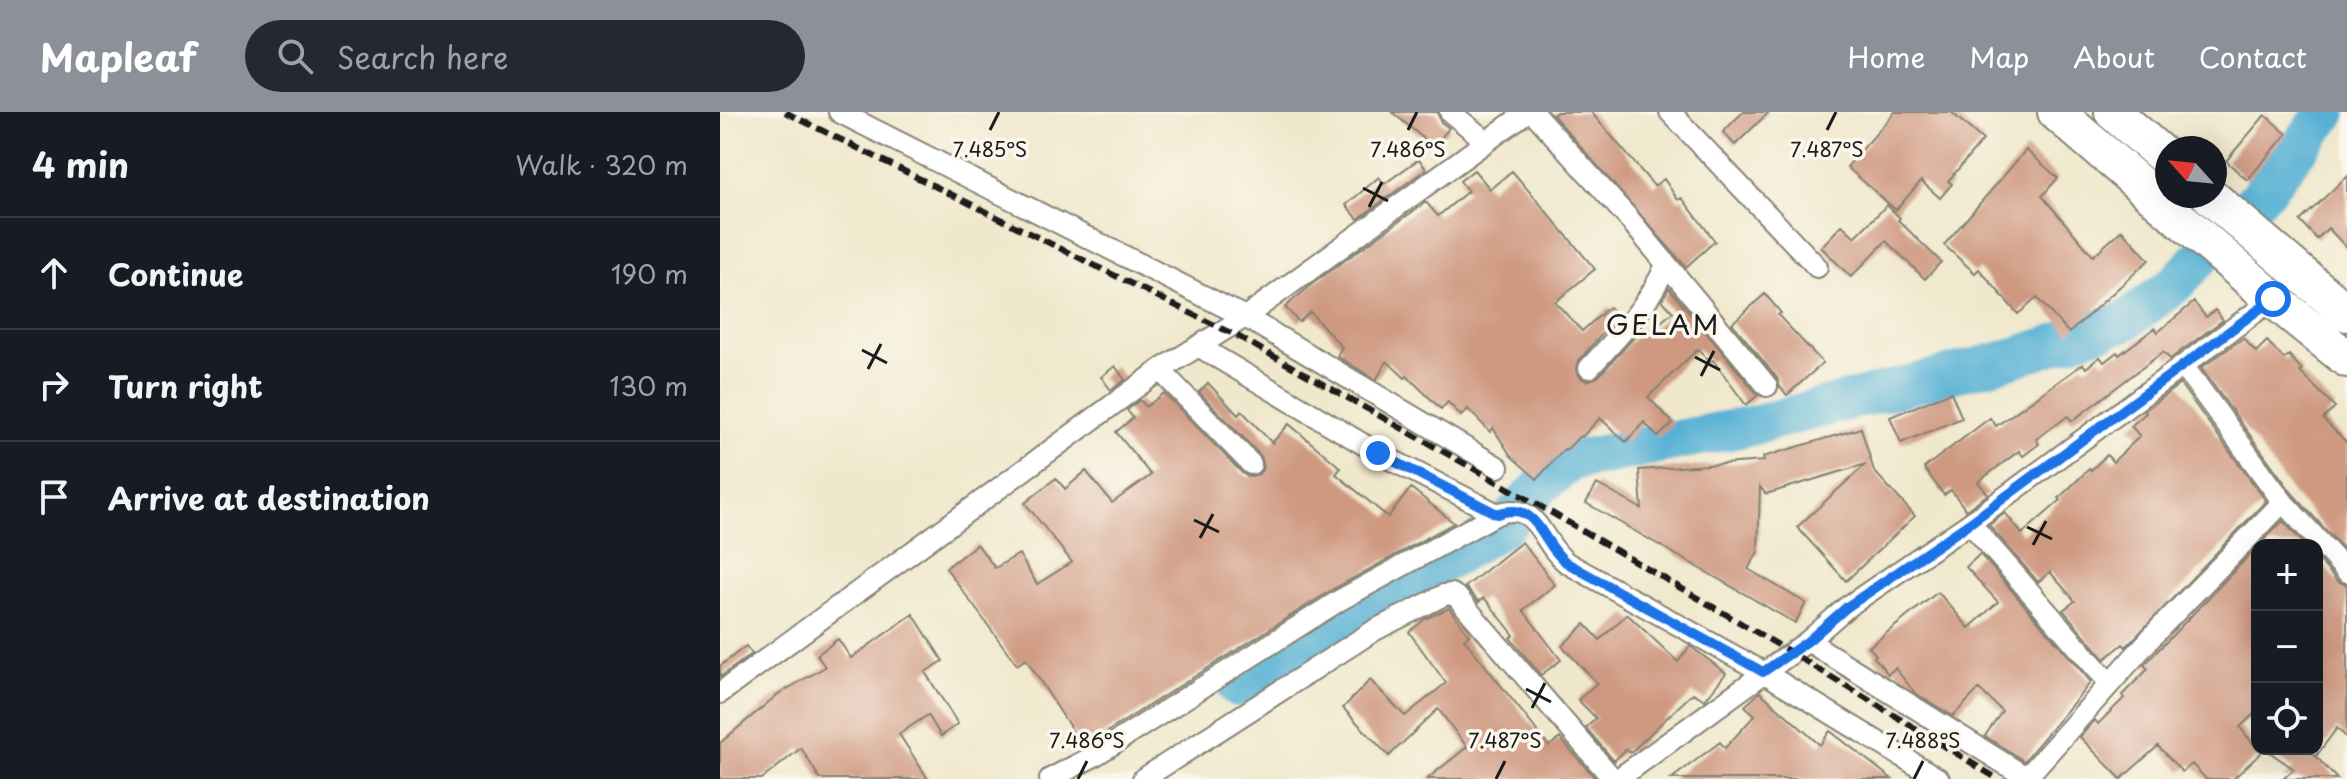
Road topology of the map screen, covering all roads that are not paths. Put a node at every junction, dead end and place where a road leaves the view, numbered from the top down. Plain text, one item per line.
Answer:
1 (839, 112) edge
2 (1450, 112) edge
3 (1530, 112) edge
4 (1670, 112) edge
5 (2056, 112) edge
6 (2113, 112) edge
7 (1486, 141) junction
8 (2155, 149) edge
9 (2224, 208) edge
10 (1666, 265) junction
11 (1817, 267) dead end
12 (2273, 299) junction
13 (2347, 313) edge
14 (1245, 317) junction
15 (1198, 346) junction
16 (2347, 359) edge
17 (2184, 367) junction
18 (1589, 368) dead end
19 (1160, 370) junction
20 (1767, 386) dead end
21 (1251, 464) dead end
22 (1498, 467) dead end
23 (2283, 502) junction
24 (1512, 512) junction
25 (1970, 523) junction
26 (2347, 572) edge
27 (1808, 641) junction
28 (1763, 672) junction
29 (2109, 683) junction
30 (720, 693) edge
31 (1622, 778) edge
32 (2027, 778) edge
33 (1050, 779) edge
34 (1143, 779) edge
35 (1939, 779) edge

1 - 14 street
2 - 7 street
3 - 7 street
3 - 10 street
4 - 11 street
5 - 12 highway
6 - 8 highway
7 - 14 street
9 - 13 highway
10 - 18 street
10 - 20 street
12 - 16 highway
12 - 17 street
14 - 15 street
14 - 22 street
15 - 19 street
15 - 24 street
17 - 23 street
17 - 25 street
19 - 21 street
19 - 30 street
23 - 26 street
23 - 29 street
24 - 28 street
24 - 33 street
25 - 27 street
25 - 29 street
27 - 28 street
27 - 32 street
28 - 31 street
28 - 35 street
29 - 32 street
31 - 34 street

